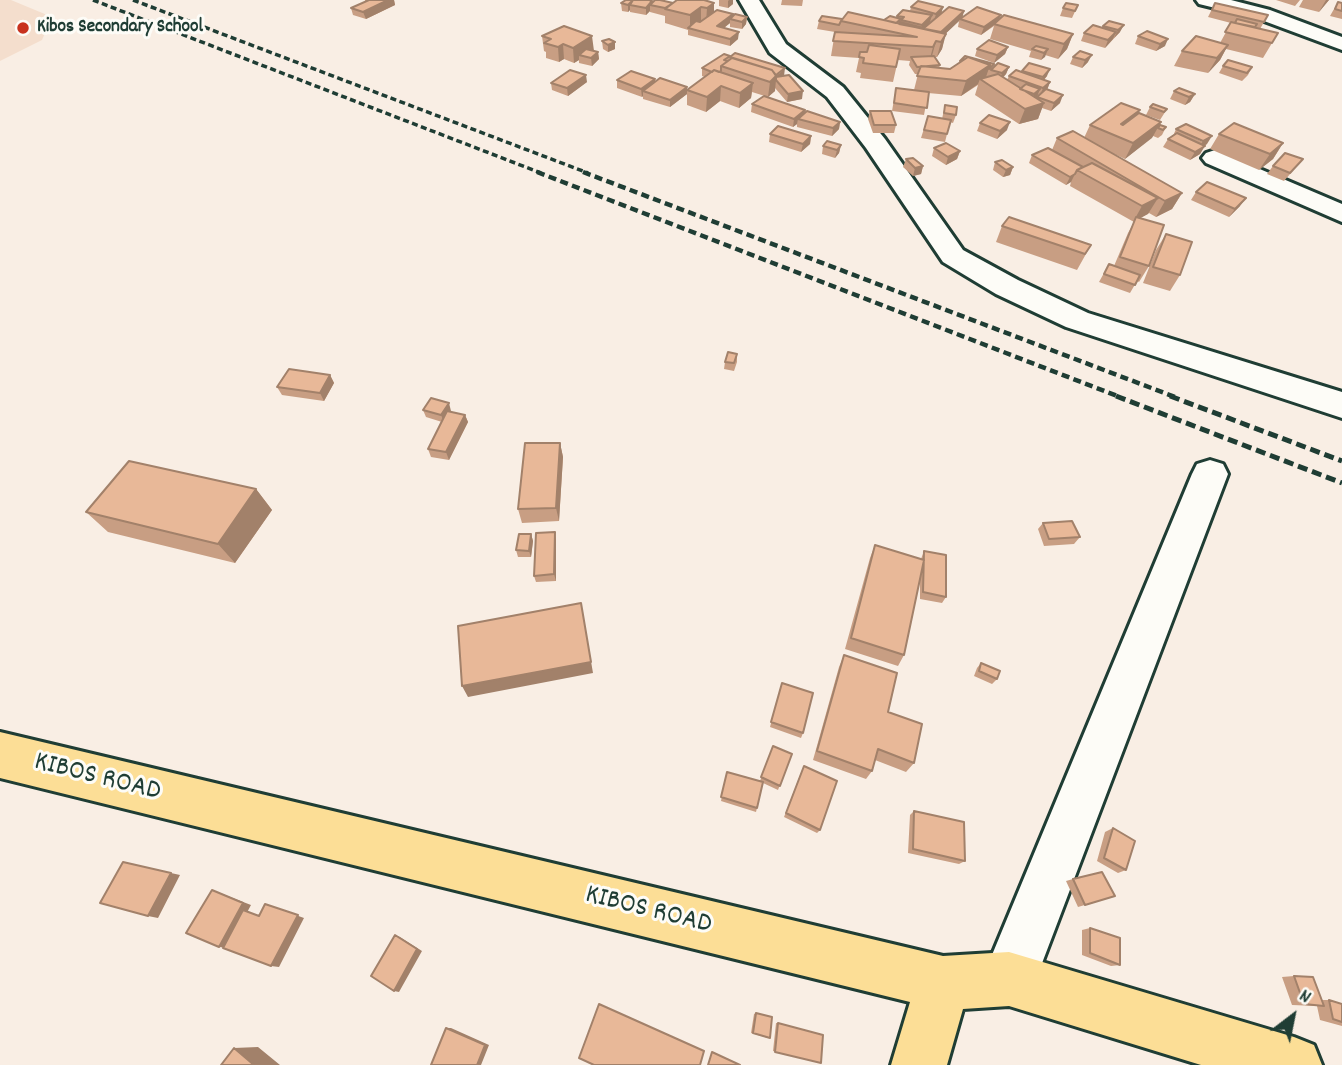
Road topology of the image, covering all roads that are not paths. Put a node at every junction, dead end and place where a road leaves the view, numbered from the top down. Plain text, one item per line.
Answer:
1 (749, 0) edge
2 (1206, 0) edge
3 (1342, 44) edge
4 (1215, 159) dead end
5 (1342, 214) edge
6 (1342, 405) edge
7 (1210, 474) dead end
8 (0, 755) edge
9 (1009, 979) junction
10 (943, 983) junction
11 (919, 1065) edge
12 (1294, 1065) edge

1 - 6 street
2 - 3 street
4 - 5 street
7 - 9 street
8 - 10 main road, KIBOS ROAD
9 - 10 main road, KIBOS ROAD
9 - 12 main road, KIBOS ROAD
10 - 11 main road

